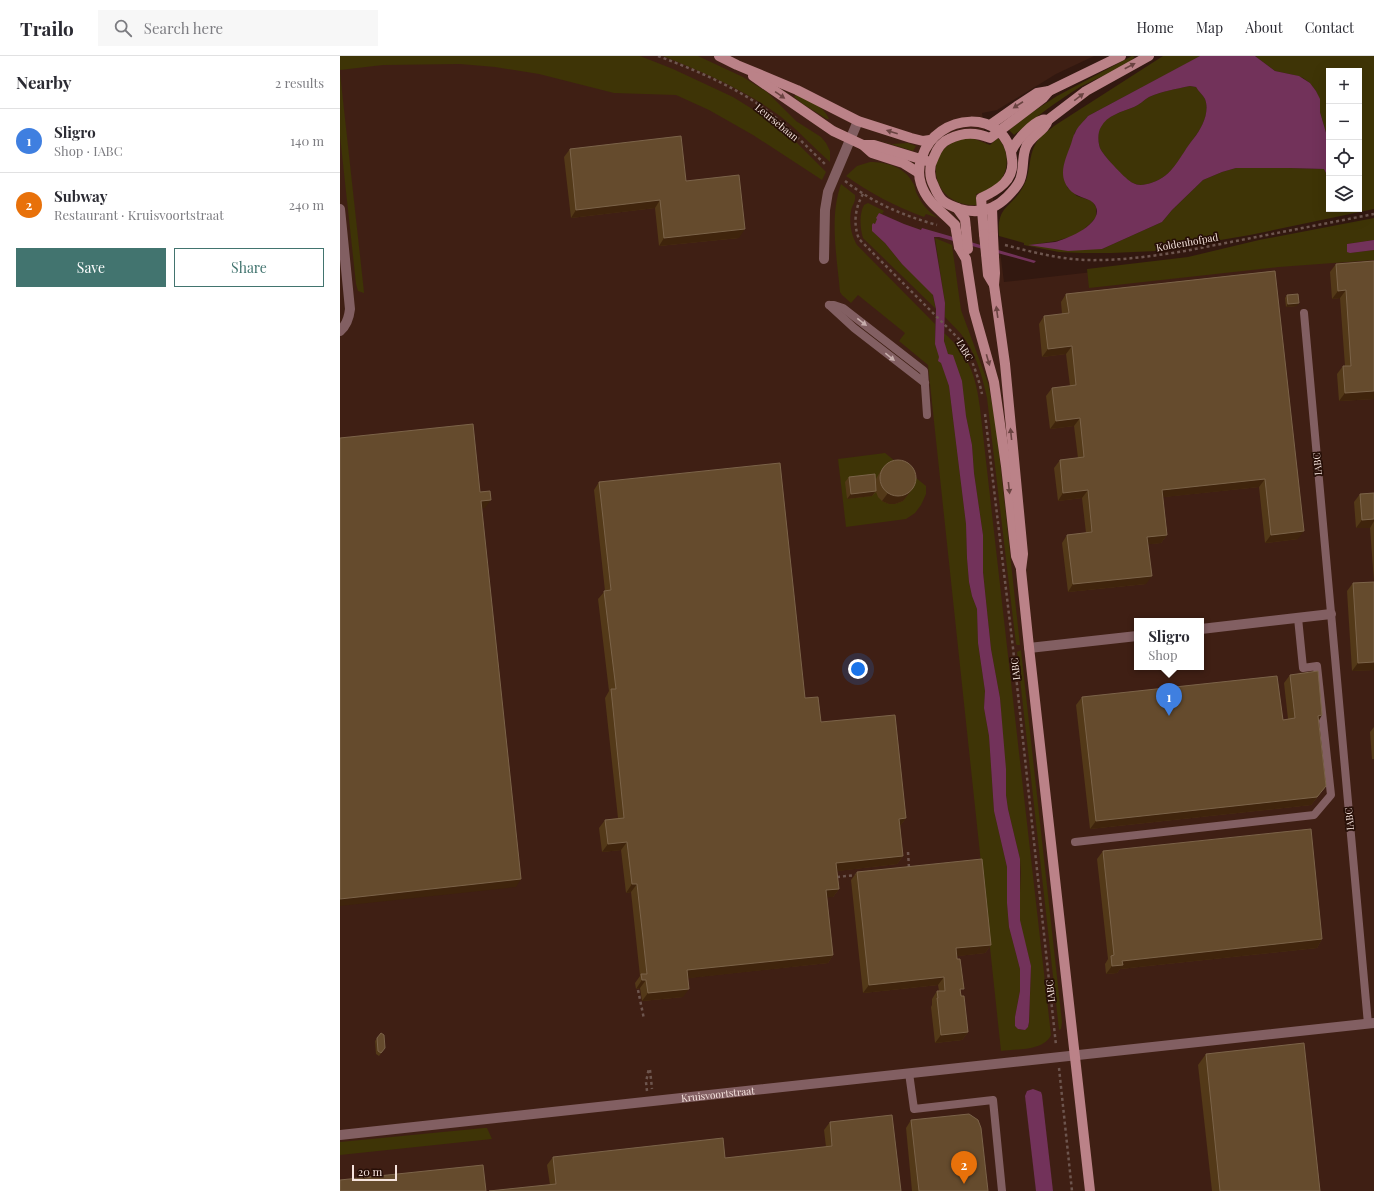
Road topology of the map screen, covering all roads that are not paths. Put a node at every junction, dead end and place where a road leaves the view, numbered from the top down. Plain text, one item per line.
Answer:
1 (719, 56) edge
2 (1121, 56) edge
3 (1149, 56) edge
4 (737, 65) junction
5 (1049, 91) junction
6 (1048, 120) junction
7 (858, 121) junction
8 (990, 126) junction
9 (999, 131) junction
10 (850, 140) junction
11 (930, 140) junction
12 (863, 145) junction
13 (1012, 150) junction
14 (921, 159) junction
15 (931, 163) junction
16 (919, 173) junction
17 (957, 208) junction
18 (340, 209) edge
19 (987, 210) junction
20 (964, 252) junction
21 (824, 259) dead end
22 (829, 305) dead end
23 (1304, 313) dead end
24 (340, 331) edge
25 (926, 416) dead end
26 (1022, 570) junction
27 (1331, 614) junction
28 (1298, 618) junction
29 (1204, 629) edge
30 (1134, 636) edge
31 (1029, 648) junction
32 (1075, 842) dead end
33 (1371, 1023) edge
34 (1074, 1056) junction
35 (909, 1073) junction
36 (340, 1135) edge
37 (1002, 1191) edge
38 (1090, 1191) edge

1 - 4 street
2 - 5 street
6 -> 3 street
4 - 7 street
4 -> 10 street
5 -> 8 street
5 - 9 street
6 - 13 street
6 - 19 street
7 - 10 street
11 -> 7 street
8 - 9 street
8 - 11 street
9 - 13 street
9 - 15 street
10 - 12 street
10 - 21 street
11 - 14 street
12 - 14 street
12 - 16 street
13 - 19 street
14 - 15 street
14 - 16 street
15 - 17 street
16 - 20 street, IABC, bridge
17 - 19 street
17 - 20 street, IABC, bridge
18 - 24 street
26 -> 19 street, IABC, bridge
20 -> 26 street, IABC
22 -> 25 lane
23 - 27 lane, IABC
26 - 31 street, IABC
27 - 28 street
27 - 33 lane, IABC
28 - 29 street
28 - 32 lane
30 - 31 street, IABC
31 - 34 street, IABC
33 - 34 street, IABC
34 - 35 street, Kruisvoortstraat
34 - 38 street, IABC
35 - 36 street, Kruisvoortstraat
35 - 37 lane

